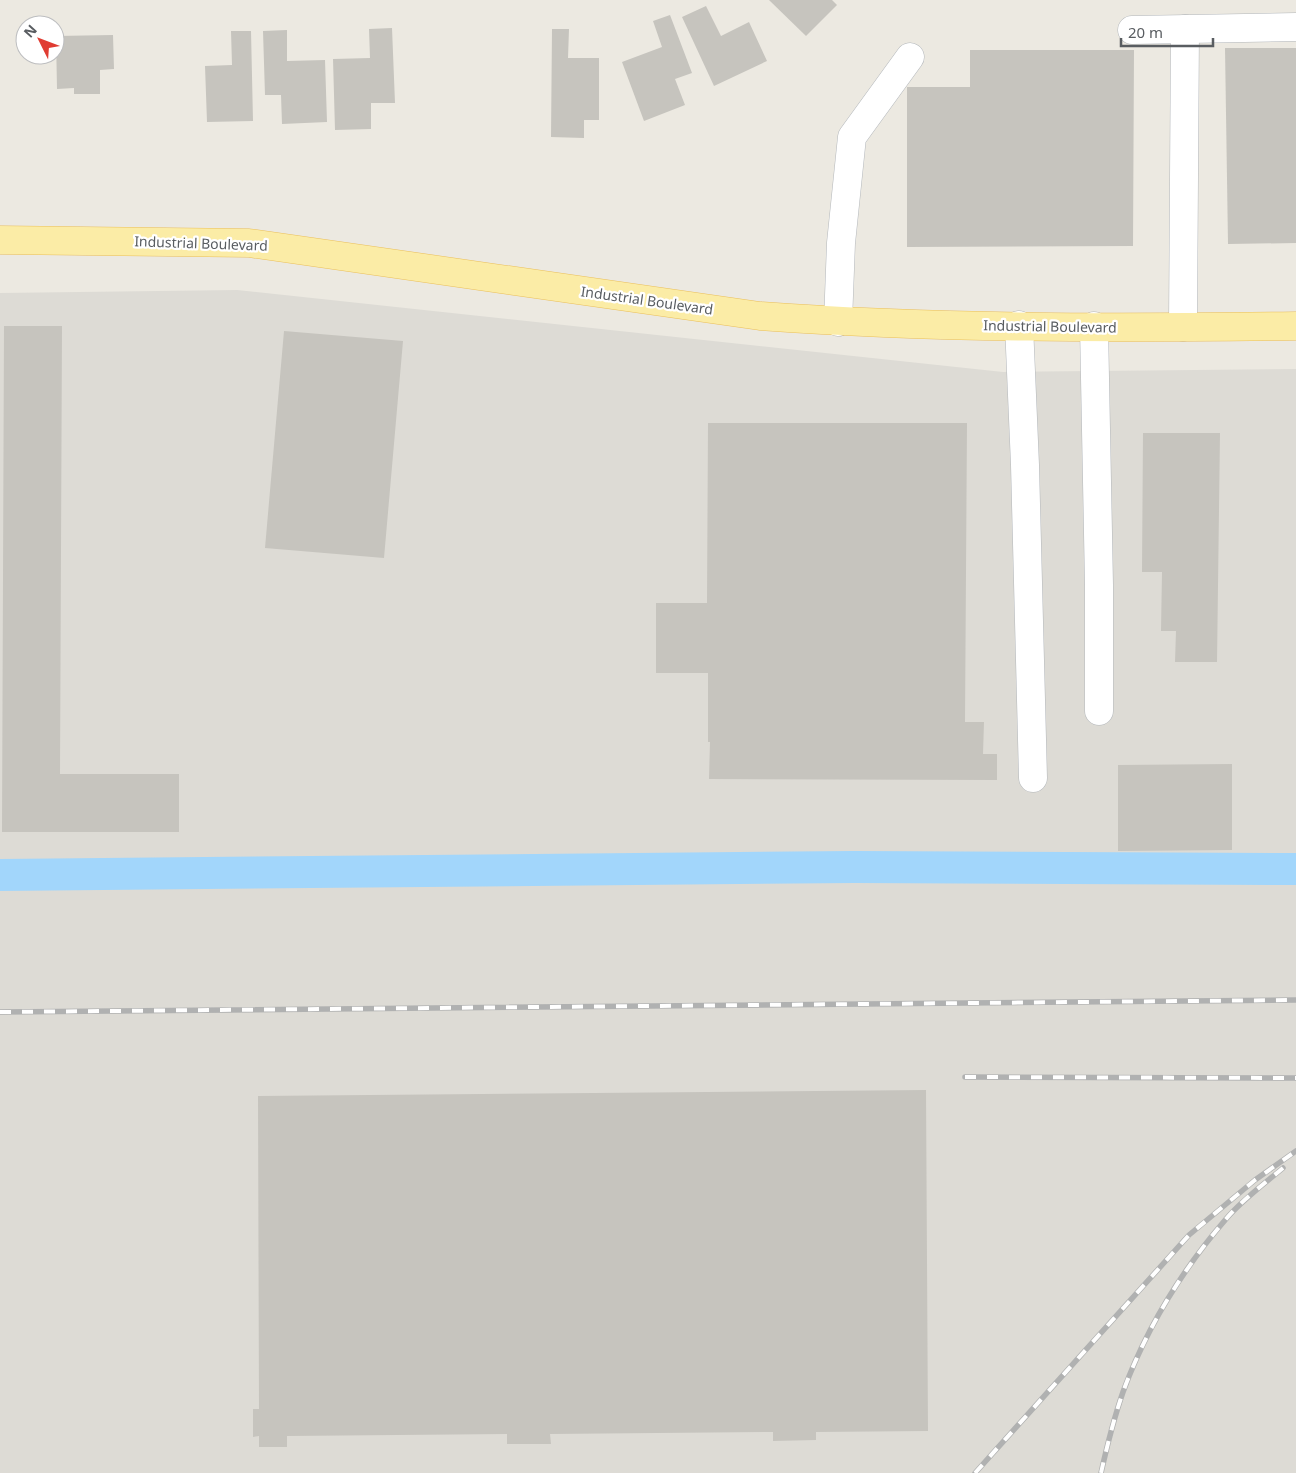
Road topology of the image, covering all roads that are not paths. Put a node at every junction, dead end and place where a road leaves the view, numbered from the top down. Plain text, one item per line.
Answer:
1 (1296, 27) edge
2 (1185, 29) junction
3 (1132, 30) dead end
4 (910, 57) dead end
5 (0, 240) edge
6 (838, 322) junction
7 (1019, 325) junction
8 (1094, 326) junction
9 (1296, 326) edge
10 (1183, 327) junction
11 (1099, 711) dead end
12 (1033, 778) dead end

1 - 2 lane
2 - 3 lane
2 - 10 lane
4 - 6 lane
5 - 6 main road, Industrial Boulevard
6 - 7 main road, Industrial Boulevard
7 - 8 main road, Industrial Boulevard
7 - 12 lane
8 - 10 main road, Industrial Boulevard
8 - 11 lane
9 - 10 main road, Industrial Boulevard

